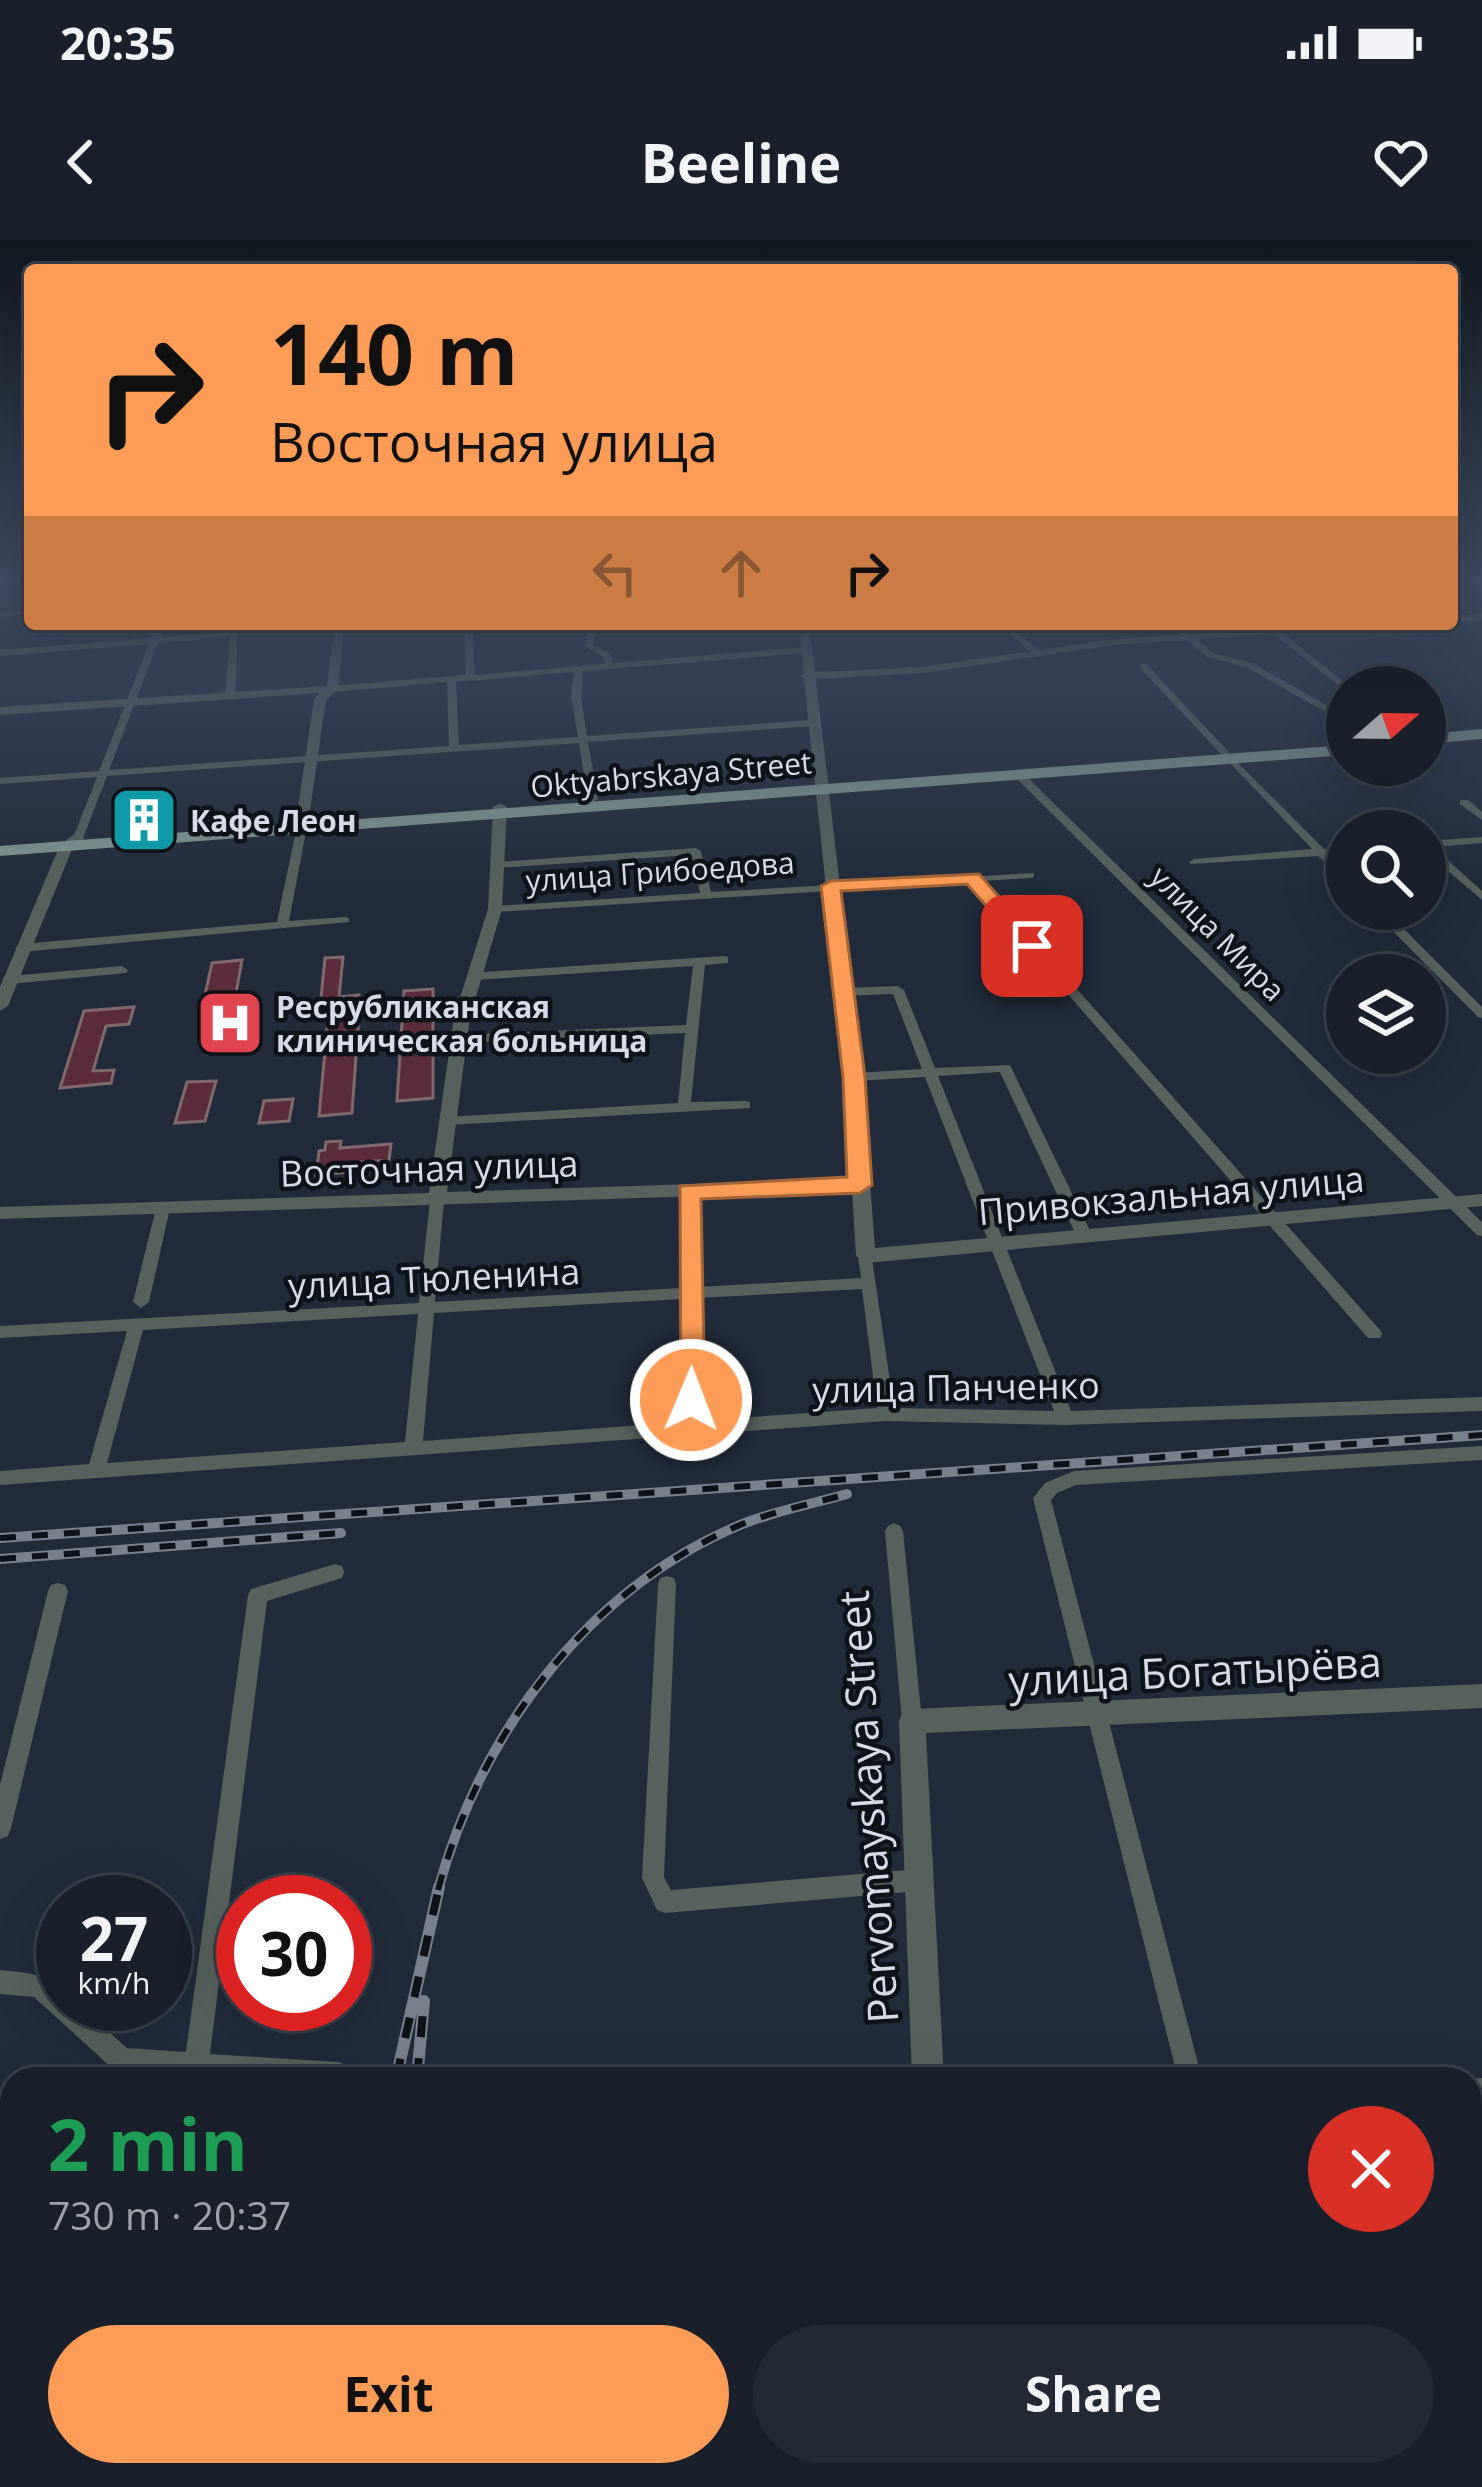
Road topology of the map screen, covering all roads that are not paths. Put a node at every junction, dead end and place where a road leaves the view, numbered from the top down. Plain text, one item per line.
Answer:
1 (136, 687) edge
2 (231, 687) edge
3 (361, 687) edge
4 (452, 687) edge
5 (580, 687) edge
6 (807, 687) edge
7 (1163, 687) edge
8 (1287, 687) edge
9 (332, 689) junction
10 (230, 697) junction
11 (129, 703) junction
12 (1326, 709) edge
13 (0, 711) edge
14 (812, 723) junction
15 (583, 738) junction
16 (1482, 738) edge
17 (1446, 741) edge
18 (454, 748) junction
19 (1326, 749) edge
20 (1228, 756) junction
21 (313, 758) junction
22 (105, 773) junction
23 (1018, 775) junction
24 (0, 781) edge
25 (819, 786) junction
26 (593, 800) junction
27 (1464, 802) dead end
28 (500, 811) junction
29 (1482, 817) edge
30 (303, 825) junction
31 (1482, 840) edge
32 (72, 842) junction
33 (1446, 843) edge
34 (0, 847) edge
35 (1319, 852) junction
36 (1326, 852) edge
37 (1326, 859) edge
38 (1194, 862) dead end
39 (1446, 864) edge
40 (496, 865) junction
41 (1030, 875) dead end
42 (972, 878) junction
43 (831, 886) junction
44 (706, 896) junction
45 (1482, 897) edge
46 (492, 918) junction
47 (345, 920) dead end
48 (289, 924) junction
49 (1398, 930) edge
50 (291, 941) dead end
51 (21, 948) junction
52 (0, 950) edge
53 (724, 960) dead end
54 (699, 962) junction
55 (122, 970) dead end
56 (474, 976) junction
57 (10, 980) junction
58 (843, 992) junction
59 (0, 1006) edge
60 (1482, 1014) edge
61 (694, 1029) junction
62 (459, 1040) junction
63 (930, 1073) junction
64 (854, 1077) junction
65 (745, 1105) dead end
66 (684, 1107) junction
67 (447, 1121) junction
68 (860, 1185) junction
69 (688, 1192) junction
70 (1482, 1200) edge
71 (437, 1201) junction
72 (1453, 1202) junction
73 (163, 1208) junction
74 (0, 1213) edge
75 (1274, 1219) junction
76 (1482, 1231) edge
77 (1085, 1238) junction
78 (998, 1245) junction
79 (866, 1256) junction
80 (871, 1283) junction
81 (692, 1294) junction
82 (141, 1302) dead end
83 (424, 1307) junction
84 (136, 1325) junction
85 (0, 1332) edge
86 (1373, 1334) dead end
87 (691, 1400) dead end
88 (1482, 1404) edge
89 (886, 1414) junction
90 (1065, 1418) junction
91 (413, 1450) junction
92 (1482, 1454) edge
93 (95, 1473) junction
94 (0, 1478) edge
95 (894, 1531) dead end
96 (335, 1572) dead end
97 (667, 1584) dead end
98 (58, 1592) dead end
99 (1482, 1696) edge
100 (1096, 1713) junction
101 (911, 1721) junction
102 (0, 1828) edge
103 (919, 1880) junction
104 (0, 1982) edge
105 (196, 2066) junction
106 (209, 2067) edge
107 (927, 2067) edge
108 (1187, 2067) edge

1 - 11 street
2 - 10 street
3 - 9 street
4 - 18 street
5 - 15 street
6 - 14 street
7 - 20 street
8 - 12 street
9 - 10 street
9 - 21 street
10 - 11 street
11 - 13 street
11 - 22 street
14 - 15 street
14 - 25 street
15 - 18 street
15 - 26 street
16 - 17 main road
18 - 21 street
19 - 20 main road, Oktyabrskaya Street
20 - 23 main road, Oktyabrskaya Street
20 - 25 main road, Oktyabrskaya Street
20 - 35 street
21 - 22 street
21 - 30 street
22 - 24 street
22 - 32 street
23 - 25 main road, Oktyabrskaya Street
23 - 72 street, улица Мира
25 - 26 main road, Oktyabrskaya Street
25 - 28 main road, Oktyabrskaya Street
25 - 43 street
26 - 28 main road, Oktyabrskaya Street
27 - 29 street
28 - 30 main road, Oktyabrskaya Street
28 - 40 street
30 - 32 main road, Oktyabrskaya Street
30 - 48 street
31 - 33 street
32 - 34 main road, Oktyabrskaya Street
32 - 51 street
35 - 36 street
35 - 37 street
35 - 38 street
39 - 45 street
40 - 44 street
40 - 46 street
41 - 42 street, улица Грибоедова
42 - 43 street, улица Грибоедова
42 - 75 street
43 - 44 street, улица Грибоедова
43 - 58 street
44 - 46 street, улица Грибоедова
46 - 56 street
47 - 48 street
48 - 50 street
48 - 51 street
49 - 60 street
51 - 52 street
51 - 57 street
53 - 54 street
54 - 56 street
54 - 61 street
55 - 57 street
56 - 62 street
57 - 59 street
58 - 63 street
58 - 64 street
61 - 62 street
61 - 66 street
62 - 67 street
63 - 64 street
63 - 77 street
63 - 78 street
64 - 68 street
65 - 66 street
66 - 67 street
67 - 71 street
68 - 69 street, Восточная улица
68 - 79 street
69 - 71 street, Восточная улица
69 - 81 street
70 - 72 street, Привокзальная улица
71 - 73 street, Восточная улица
71 - 83 street
72 - 75 street, Привокзальная улица
72 - 76 street, улица Мира
73 - 74 street, Восточная улица
73 - 82 street
75 - 77 street, Привокзальная улица
75 - 86 street
77 - 78 street, Привокзальная улица
78 - 79 street, Привокзальная улица
78 - 90 street
79 - 80 street
80 - 81 street, улица Тюленина
80 - 89 street
81 - 83 street, улица Тюленина
81 - 87 street
83 - 84 street, улица Тюленина
83 - 91 street
84 - 85 street, улица Тюленина
84 - 93 street
88 - 90 street, улица Панченко
89 - 90 street, улица Панченко
89 - 91 street, улица Панченко
91 - 93 street, улица Панченко
92 - 100 street
93 - 94 street, улица Панченко
95 - 101 street, Pervomayskaya Street
96 - 105 street
97 - 103 street
98 - 102 street
99 - 100 street, улица Богатырёва
100 - 101 street, улица Богатырёва
100 - 108 street
101 - 103 street, Pervomayskaya Street
103 - 107 street, Pervomayskaya Street
104 - 105 street
105 - 106 street

